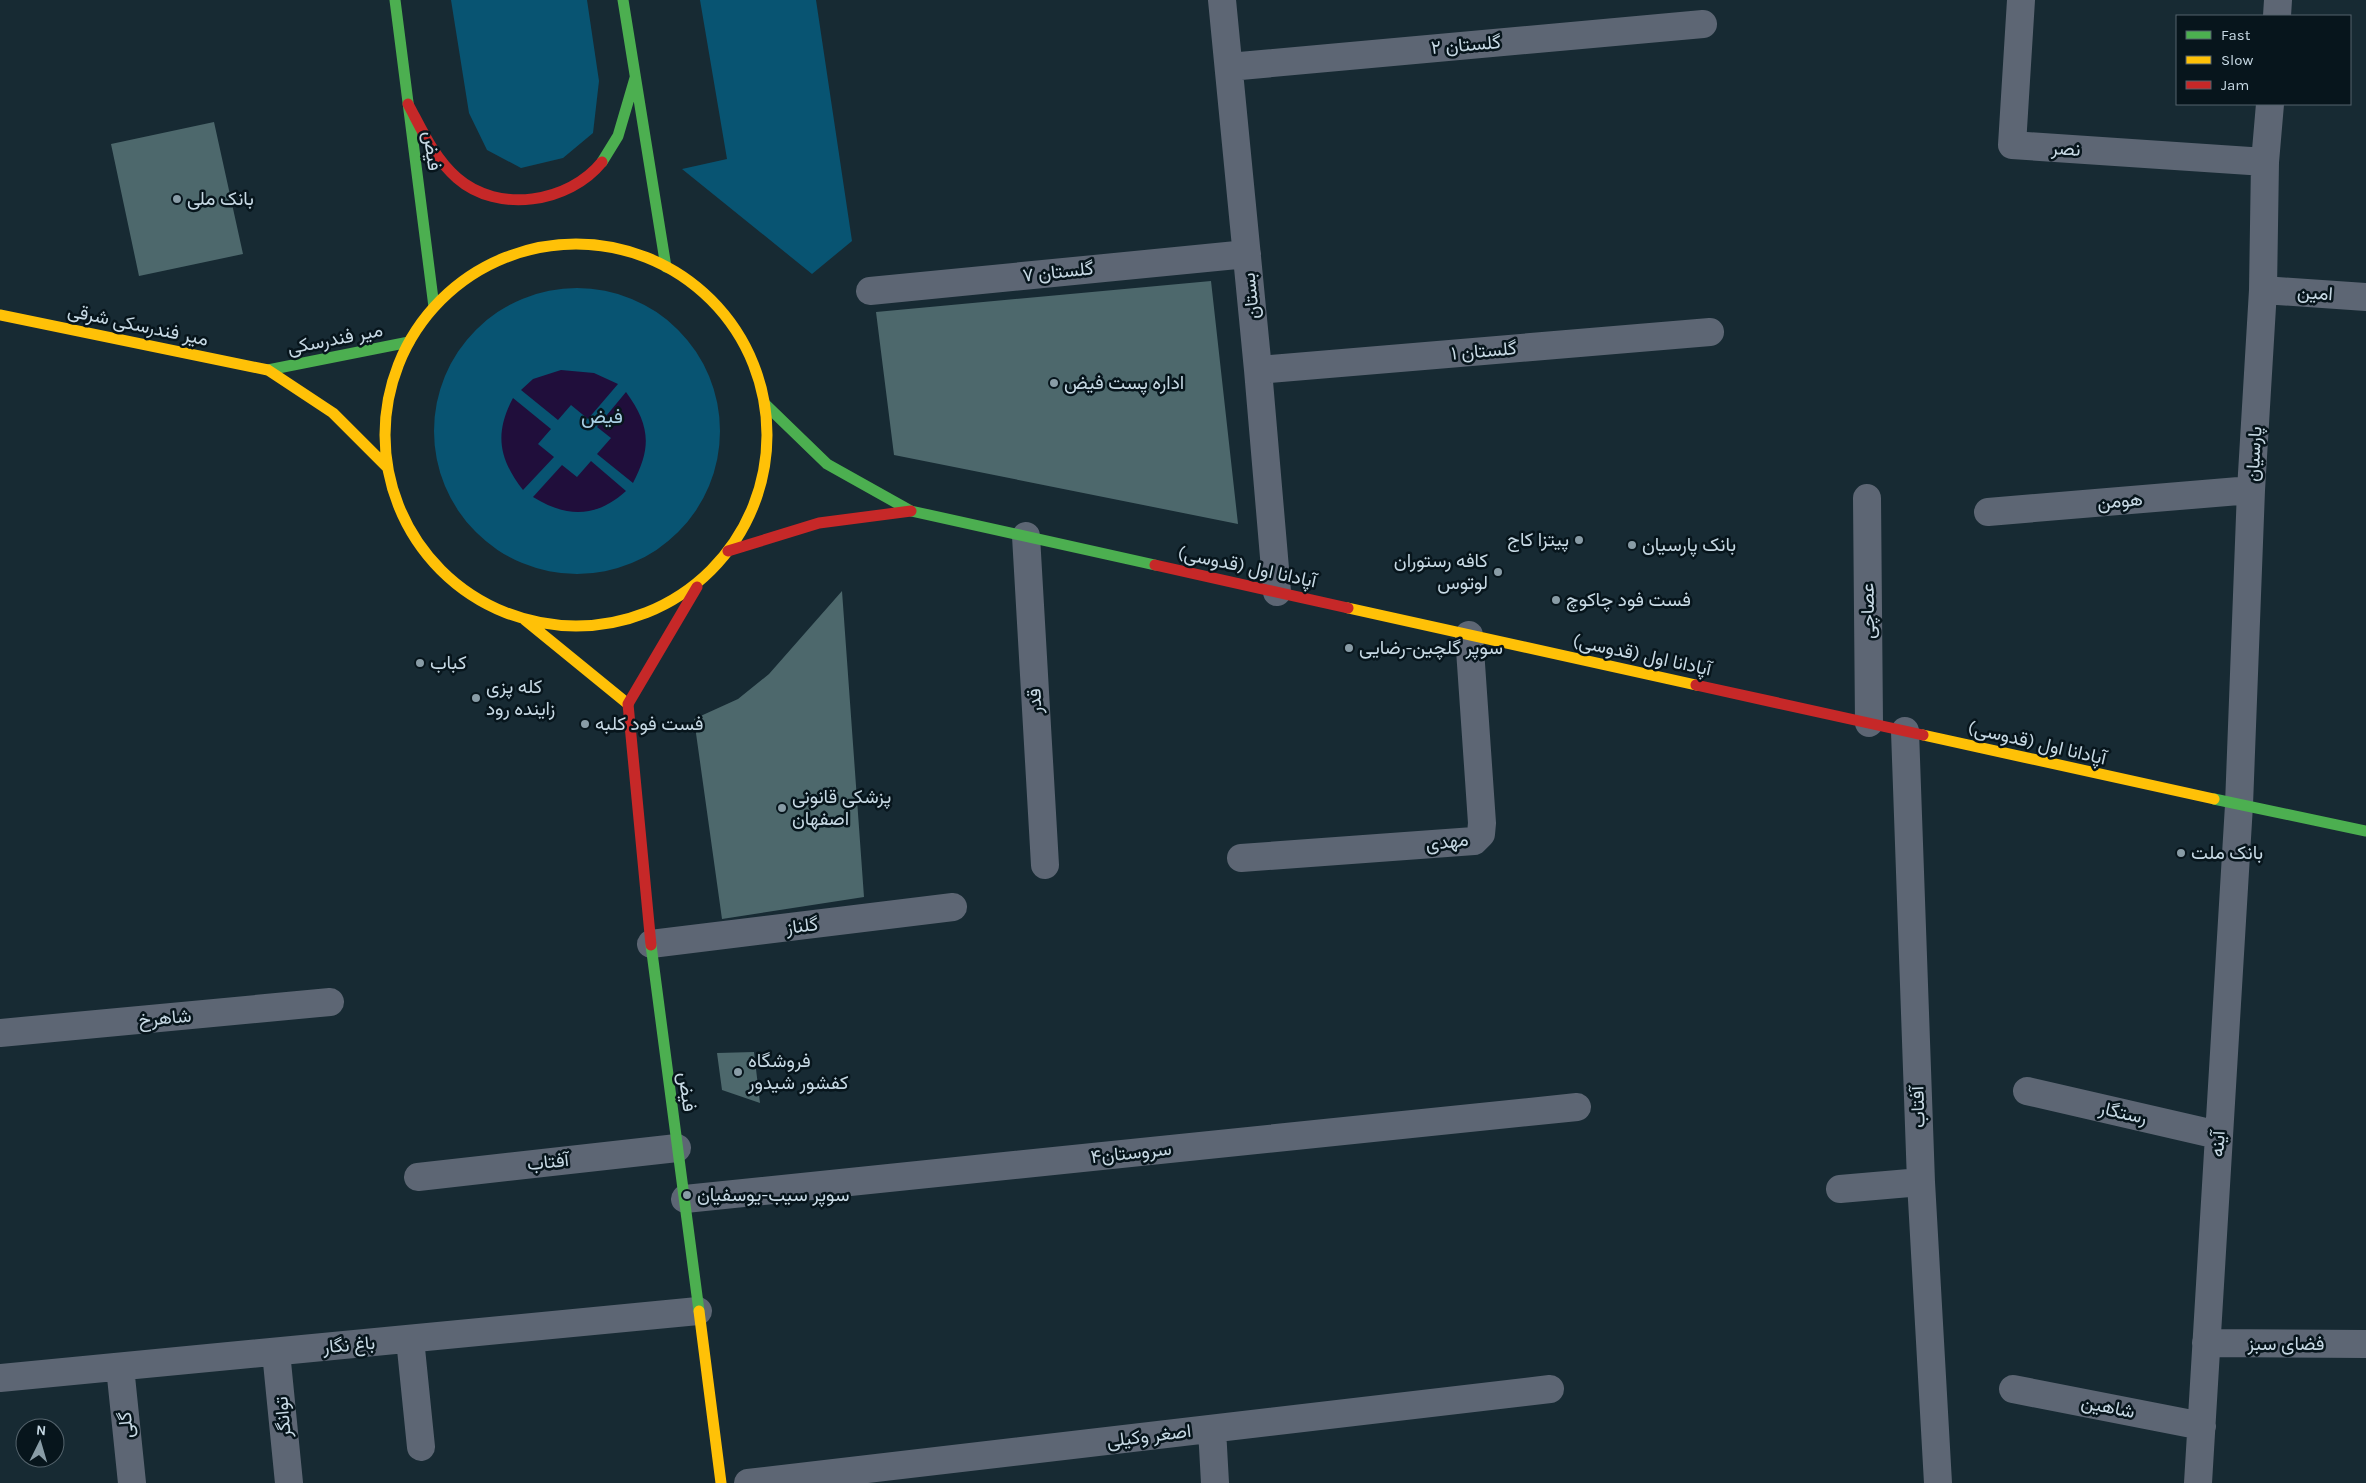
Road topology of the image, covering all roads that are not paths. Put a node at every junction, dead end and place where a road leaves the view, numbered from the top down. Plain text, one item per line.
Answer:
1 (395, 0) edge
2 (623, 0) edge
3 (1222, 0) edge
4 (2021, 0) edge
5 (2278, 0) edge
6 (2277, 15) edge
7 (1703, 24) dead end
8 (1229, 67) junction
9 (635, 78) junction
10 (408, 104) junction
11 (2270, 105) edge
12 (2265, 162) junction
13 (1247, 254) junction
14 (666, 267) junction
15 (2264, 290) junction
16 (870, 291) dead end
17 (2366, 297) edge
18 (434, 307) junction
19 (0, 315) edge
20 (1710, 332) dead end
21 (409, 342) junction
22 (268, 370) junction
23 (1258, 370) junction
24 (765, 404) junction
25 (387, 468) junction
26 (2251, 490) junction
27 (1867, 498) dead end
28 (911, 511) junction
29 (1988, 512) dead end
30 (1026, 536) junction
31 (728, 551) junction
32 (700, 581) junction
33 (1277, 592) junction
34 (524, 619) junction
35 (1469, 635) junction
36 (628, 704) junction
37 (1869, 723) junction
38 (1905, 731) junction
39 (2239, 805) junction
40 (2366, 831) edge
41 (1242, 858) dead end
42 (1045, 865) dead end
43 (953, 907) dead end
44 (650, 944) junction
45 (330, 1002) dead end
46 (0, 1033) edge
47 (2028, 1091) dead end
48 (1577, 1107) dead end
49 (2218, 1135) junction
50 (677, 1148) junction
51 (418, 1176) dead end
52 (1921, 1182) junction
53 (1840, 1189) dead end
54 (685, 1199) junction
55 (698, 1311) junction
56 (410, 1339) junction
57 (2206, 1343) junction
58 (2366, 1344) edge
59 (276, 1352) junction
60 (120, 1367) junction
61 (0, 1378) edge
62 (1550, 1389) dead end
63 (2014, 1389) dead end
64 (2202, 1426) junction
65 (1212, 1429) junction
66 (421, 1447) dead end
67 (132, 1483) edge
68 (289, 1483) edge
69 (721, 1483) edge
70 (748, 1483) edge
71 (1215, 1483) edge
72 (1938, 1483) edge
73 (2198, 1483) edge

1 - 10 main road, فیض
2 - 9 main road
3 - 8 street, بستان
4 - 12 street, نصر
5 - 6 street
7 - 8 street, گلستان ۲
8 - 13 street, بستان
9 - 10 main road
9 - 14 main road
10 - 18 main road, فیض
11 - 12 street, پارسیان
12 - 15 street, پارسیان
13 - 16 street, گلستان ۷
13 - 23 street, بستان
14 - 18 main road
14 - 24 main road
15 - 17 street, امین
15 - 26 street, پارسیان
18 - 21 main road
19 - 22 main road, میر فندرسکی شرقی
20 - 23 street, گلستان ۱
21 - 22 main road, میر فندرسکی
21 - 25 main road
22 - 25 main road
23 - 33 street, بستان
24 - 28 main road
24 - 31 main road
25 - 34 main road
26 - 29 street, هومن
26 - 39 street, پارسیان
27 - 37 street, عصاچی
28 - 30 main road, آپادانا اول (قدوسی)
28 - 31 main road
30 - 33 main road, آپادانا اول (قدوسی)
30 - 42 street, قدر
31 - 32 main road
32 - 34 main road
32 - 36 main road
33 - 35 main road, آپادانا اول (قدوسی)
34 - 36 main road
35 - 37 main road, آپادانا اول (قدوسی)
35 - 41 street, مهدی
36 - 44 main road, فیض
37 - 38 main road, آپادانا اول (قدوسی)
38 - 39 main road, آپادانا اول (قدوسی)
38 - 52 street, آفتاب
39 - 40 main road, آپادانا اول (قدوسی)
39 - 49 street, آینه
43 - 44 street, گلناز
44 - 50 main road, فیض
45 - 46 street, شاهرخ
47 - 49 street, رستگار
48 - 54 street, سروستان۴
49 - 57 street, آینه
50 - 51 street, آفتاب
50 - 54 main road, فیض
52 - 53 street
52 - 72 street, آفتاب
54 - 55 main road, فیض
55 - 56 street, باغ نگار
55 - 69 main road, فیض
56 - 59 street, باغ نگار
56 - 66 street
57 - 58 street, فضای سبز
57 - 64 street, آینه
59 - 60 street, باغ نگار
59 - 68 street, توانگر
60 - 61 street, باغ نگار
60 - 67 street, گلی
62 - 65 street, اصغر وکیلی
63 - 64 street, شاهین
64 - 73 street, آینه
65 - 70 street, اصغر وکیلی
65 - 71 street

